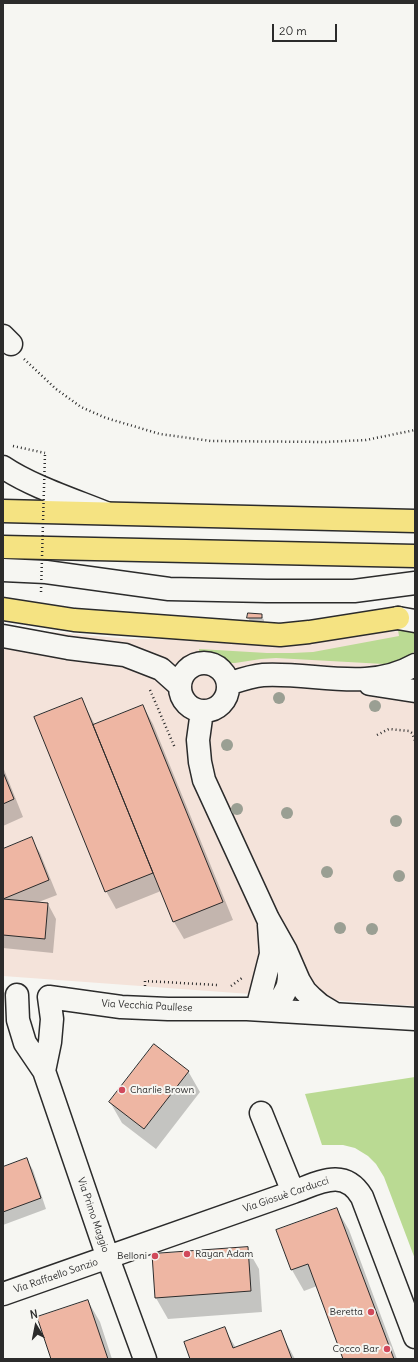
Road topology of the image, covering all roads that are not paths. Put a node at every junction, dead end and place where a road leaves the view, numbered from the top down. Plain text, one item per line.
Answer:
1 (3, 466) edge
2 (3, 511) edge
3 (107, 514) junction
4 (415, 521) edge
5 (3, 547) edge
6 (415, 556) edge
7 (3, 570) edge
8 (415, 583) edge
9 (3, 609) edge
10 (409, 618) edge
11 (3, 636) edge
12 (415, 665) edge
13 (345, 680) junction
14 (228, 684) junction
15 (180, 686) junction
16 (415, 691) edge
17 (202, 710) junction
18 (268, 919) junction
19 (286, 951) junction
20 (10, 995) edge
21 (49, 997) junction
22 (259, 1009) junction
23 (336, 1014) junction
24 (415, 1019) edge
25 (44, 1071) junction
26 (261, 1113) dead end
27 (294, 1192) junction
28 (108, 1258) junction
29 (3, 1294) edge
30 (415, 1337) edge
31 (145, 1359) edge

1 - 3 street
2 - 3 highway
3 - 4 highway
5 - 6 highway
7 - 8 street
9 - 10 highway
11 - 15 street
12 - 13 street
13 - 14 street
13 - 16 street
14 - 15 street
14 - 17 street
15 - 17 street
17 - 18 street
18 - 19 street
18 - 22 street
19 - 22 street
19 - 23 street
20 - 21 street, Via Vecchia Paullese
20 - 25 street, Via Primo Maggio
21 - 22 street, Via Vecchia Paullese
21 - 25 street
22 - 23 street, Via Vecchia Paullese
23 - 24 street, Via Vecchia Paullese
25 - 28 street, Via Primo Maggio
26 - 27 street
27 - 28 street, Via Giosuè Carducci
27 - 30 street, Via Giosuè Carducci
28 - 29 street, Via Raffaello Sanzio
28 - 31 street, Via Primo Maggio

